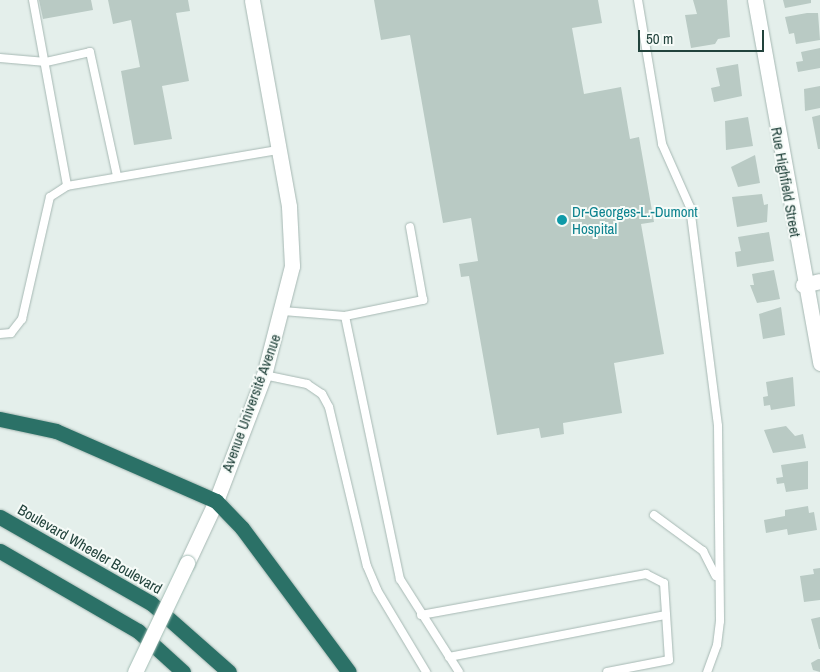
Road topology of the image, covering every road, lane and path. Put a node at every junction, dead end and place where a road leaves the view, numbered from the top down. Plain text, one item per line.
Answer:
1 (33, 0) edge
2 (638, 0) edge
3 (755, 0) edge
4 (256, 1) edge
5 (0, 58) edge
6 (46, 62) junction
7 (278, 150) junction
8 (117, 176) junction
9 (67, 186) junction
10 (410, 227) dead end
11 (820, 281) edge
12 (803, 284) junction
13 (283, 311) junction
14 (345, 316) junction
15 (0, 334) edge
16 (820, 362) edge
17 (264, 375) junction
18 (0, 419) edge
19 (216, 501) junction
20 (654, 515) dead end
21 (0, 517) edge
22 (0, 551) edge
23 (717, 578) junction
24 (421, 615) junction
25 (666, 615) junction
26 (449, 657) junction
27 (135, 672) edge
28 (183, 672) edge
29 (229, 672) edge
30 (349, 672) edge
31 (426, 672) edge
32 (459, 672) edge
33 (607, 672) edge
34 (706, 672) edge

1 - 6 lane
2 - 23 lane
3 - 12 street, Rue Highfield Street
4 - 7 street, Avenue Université Avenue
5 - 6 lane
6 - 8 lane
6 - 9 lane
7 - 8 lane
7 - 13 street, Avenue Université Avenue
8 - 9 lane
9 - 15 lane
10 - 14 lane
11 - 12 street
12 - 16 street, Rue Highfield Street
13 - 14 lane
13 - 17 street, Avenue Université Avenue
14 - 24 lane
17 - 19 street, Avenue Université Avenue
17 - 31 lane
18 - 19 highway
19 - 27 street, Avenue Université Avenue, bridge
19 - 30 highway
20 - 23 lane
21 - 29 highway, Boulevard Wheeler Boulevard
22 - 28 highway
23 - 34 lane
24 - 25 lane
24 - 26 lane
25 - 26 lane
25 - 33 lane
26 - 32 lane

